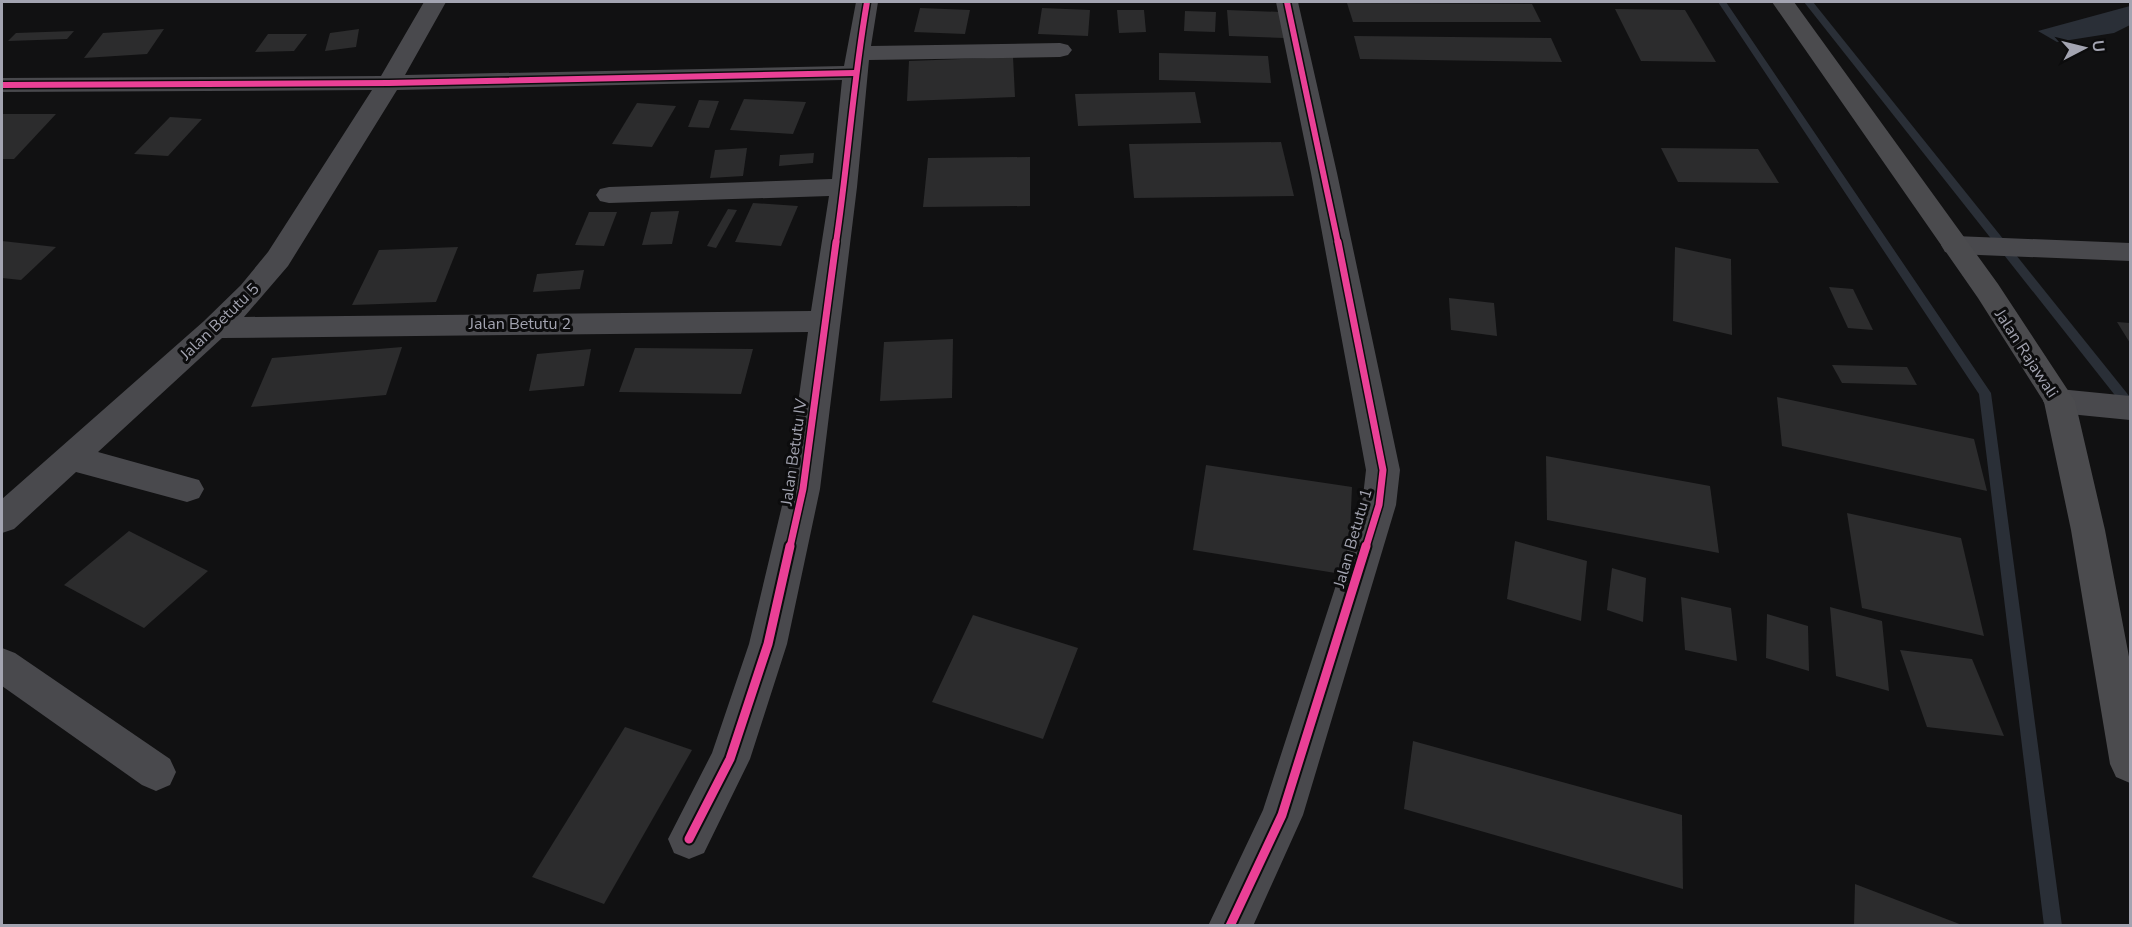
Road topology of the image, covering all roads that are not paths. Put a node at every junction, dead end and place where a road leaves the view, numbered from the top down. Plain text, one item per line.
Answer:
1 (435, 2) edge
2 (867, 2) edge
3 (1287, 2) edge
4 (1783, 2) edge
5 (1060, 50) dead end
6 (857, 63) junction
7 (389, 83) junction
8 (2, 85) edge
9 (844, 187) junction
10 (609, 195) dead end
11 (1955, 245) junction
12 (2130, 252) edge
13 (824, 321) junction
14 (215, 328) junction
15 (2059, 401) junction
16 (2130, 408) edge
17 (70, 458) junction
18 (188, 489) dead end
19 (2, 519) edge
20 (2, 665) edge
21 (2124, 695) edge
22 (2130, 764) edge
23 (156, 772) dead end
24 (689, 839) dead end
25 (1230, 926) edge

1 - 7 street, Jalan Betutu 5
2 - 6 street, Jalan Betutu IV
3 - 25 street, Jalan Betutu 1
4 - 11 main road, Jalan Rajawali
5 - 6 street
6 - 7 street
6 - 9 street, Jalan Betutu IV
7 - 8 street
7 - 14 street, Jalan Betutu 5
9 - 10 street
9 - 13 street, Jalan Betutu IV
11 - 12 street
11 - 15 main road, Jalan Rajawali
13 - 14 street, Jalan Betutu 2
13 - 24 street, Jalan Betutu IV
14 - 17 street, Jalan Betutu 5
15 - 16 street
15 - 21 main road, Jalan Rajawali
17 - 18 street
17 - 19 street, Jalan Betutu 5
20 - 23 street
21 - 22 main road, Jalan Rajawali

